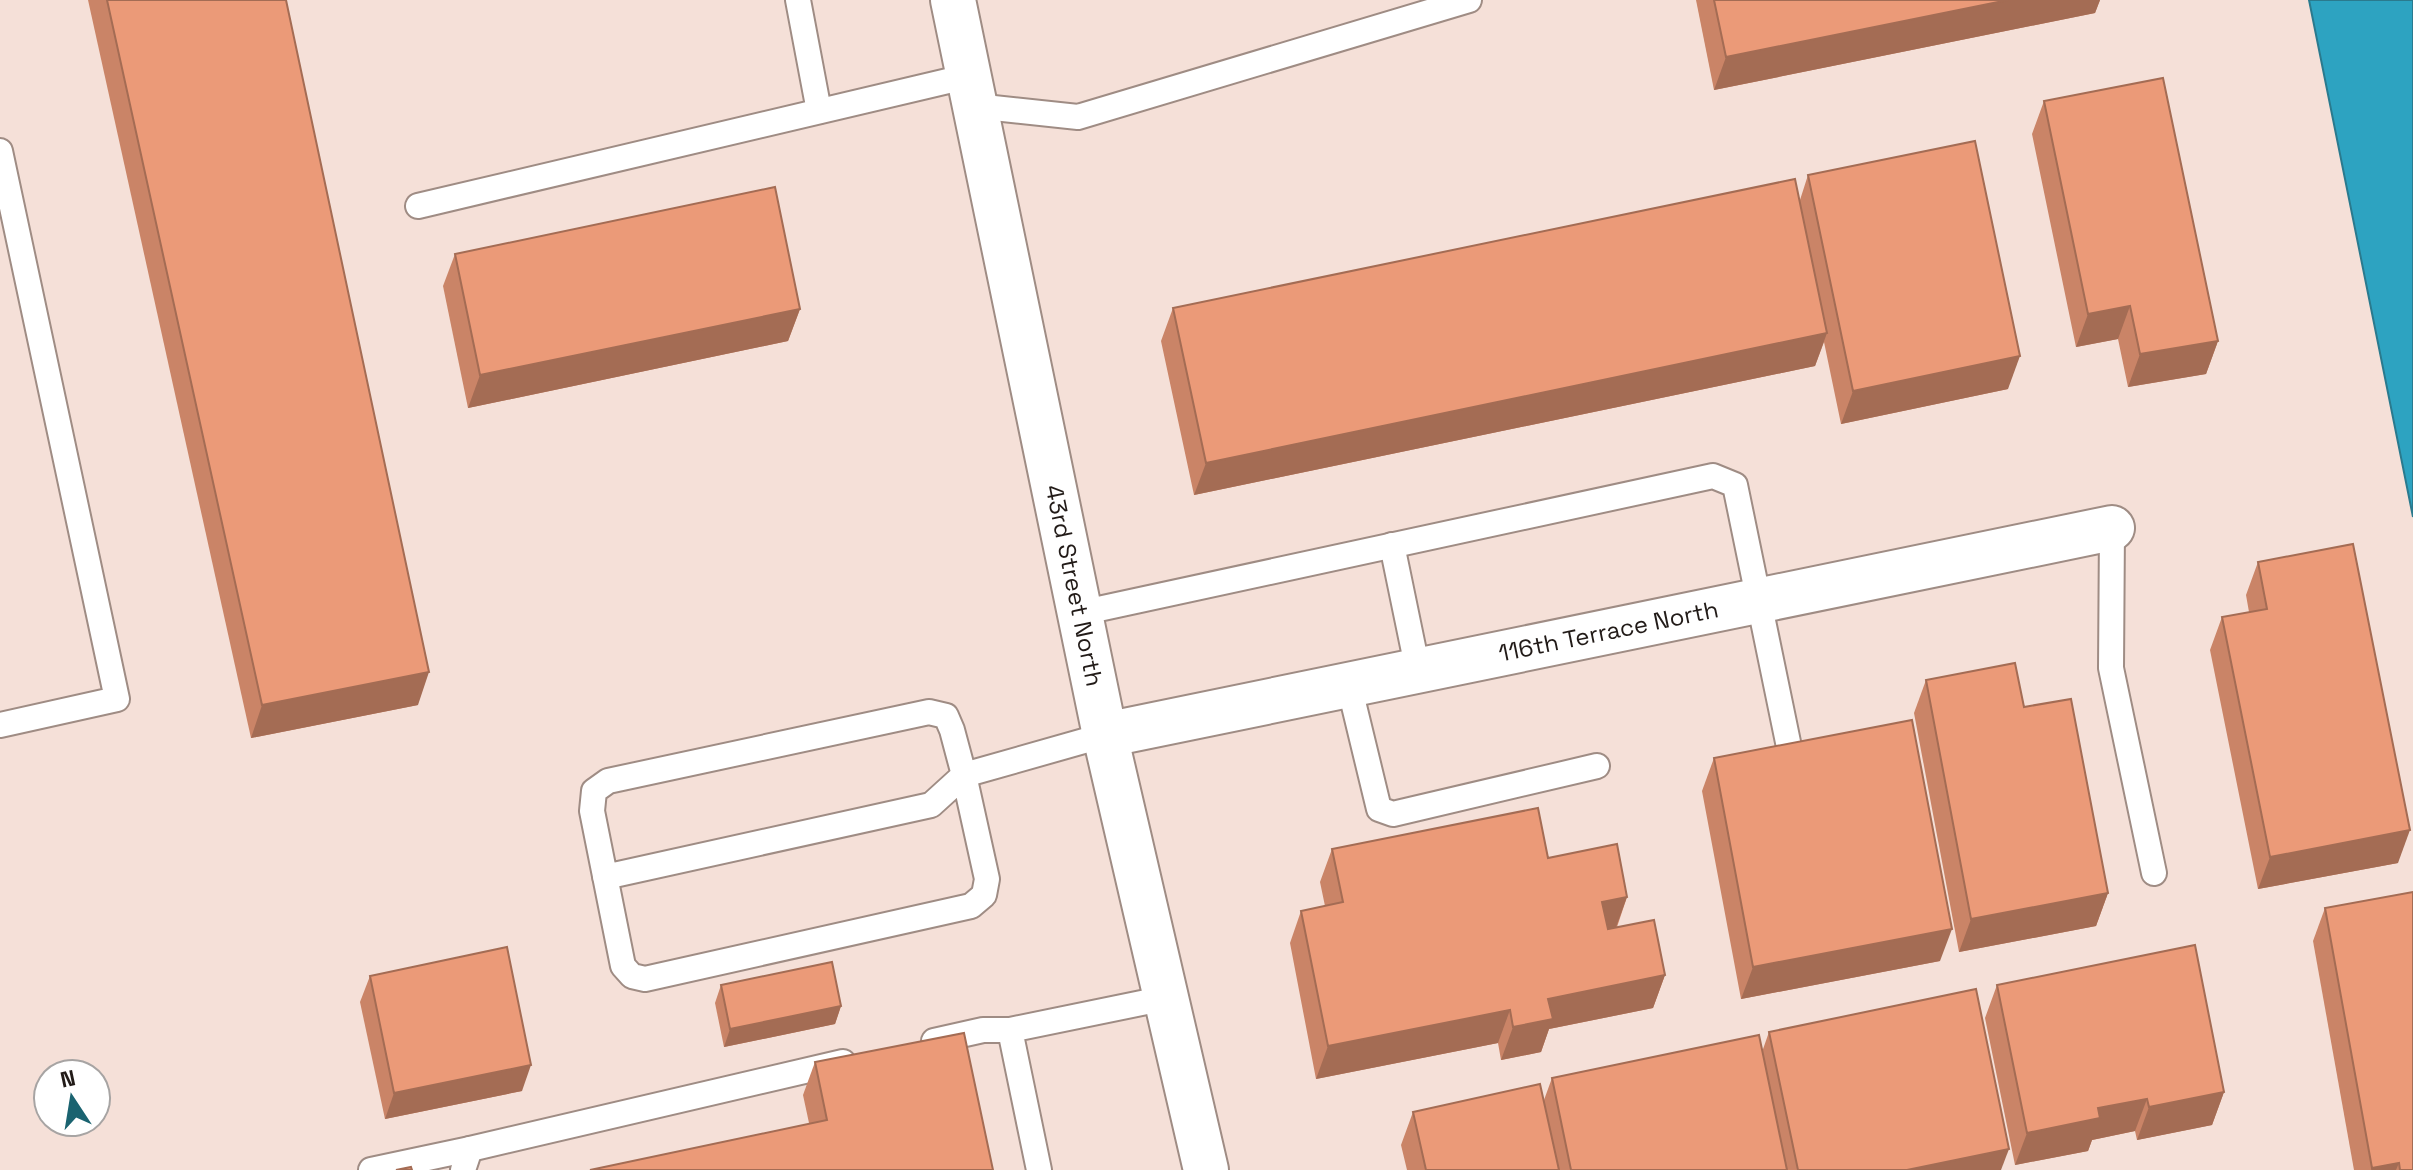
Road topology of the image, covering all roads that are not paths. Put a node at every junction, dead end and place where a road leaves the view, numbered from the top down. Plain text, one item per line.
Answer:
1 (798, 0) edge
2 (953, 0) edge
3 (1469, 0) edge
4 (972, 91) junction
5 (819, 111) junction
6 (0, 151) edge
7 (418, 206) dead end
8 (2112, 528) joint
9 (1392, 545) junction
10 (1758, 601) junction
11 (1080, 613) junction
12 (1418, 671) junction
13 (1349, 685) junction
14 (0, 725) edge
15 (1105, 735) junction
16 (1789, 747) edge
17 (1597, 766) dead end
18 (964, 775) junction
19 (2154, 873) dead end
20 (605, 877) junction
21 (1166, 998) junction
22 (1010, 1030) junction
23 (905, 1048) edge
24 (859, 1059) edge
25 (466, 1160) edge
26 (371, 1170) edge
27 (1039, 1170) edge
28 (1206, 1170) edge

1 - 5 lane
2 - 4 street, 43rd Street North
3 - 4 lane
4 - 5 lane
4 - 11 street, 43rd Street North
5 - 7 lane
6 - 14 lane
8 - 10 street, 116th Terrace North
8 - 19 lane
9 - 10 lane
9 - 11 lane
9 - 12 lane
10 - 12 street, 116th Terrace North
10 - 16 lane
11 - 15 street, 43rd Street North
12 - 13 street, 116th Terrace North
13 - 15 street, 116th Terrace North
13 - 17 lane
15 - 18 lane
15 - 21 street, 43rd Street North
18 - 20 lane
18 - 20 lane
18 - 20 lane
21 - 22 lane
21 - 28 street, 43rd Street North
22 - 23 lane
22 - 27 lane
24 - 25 lane
25 - 26 lane

